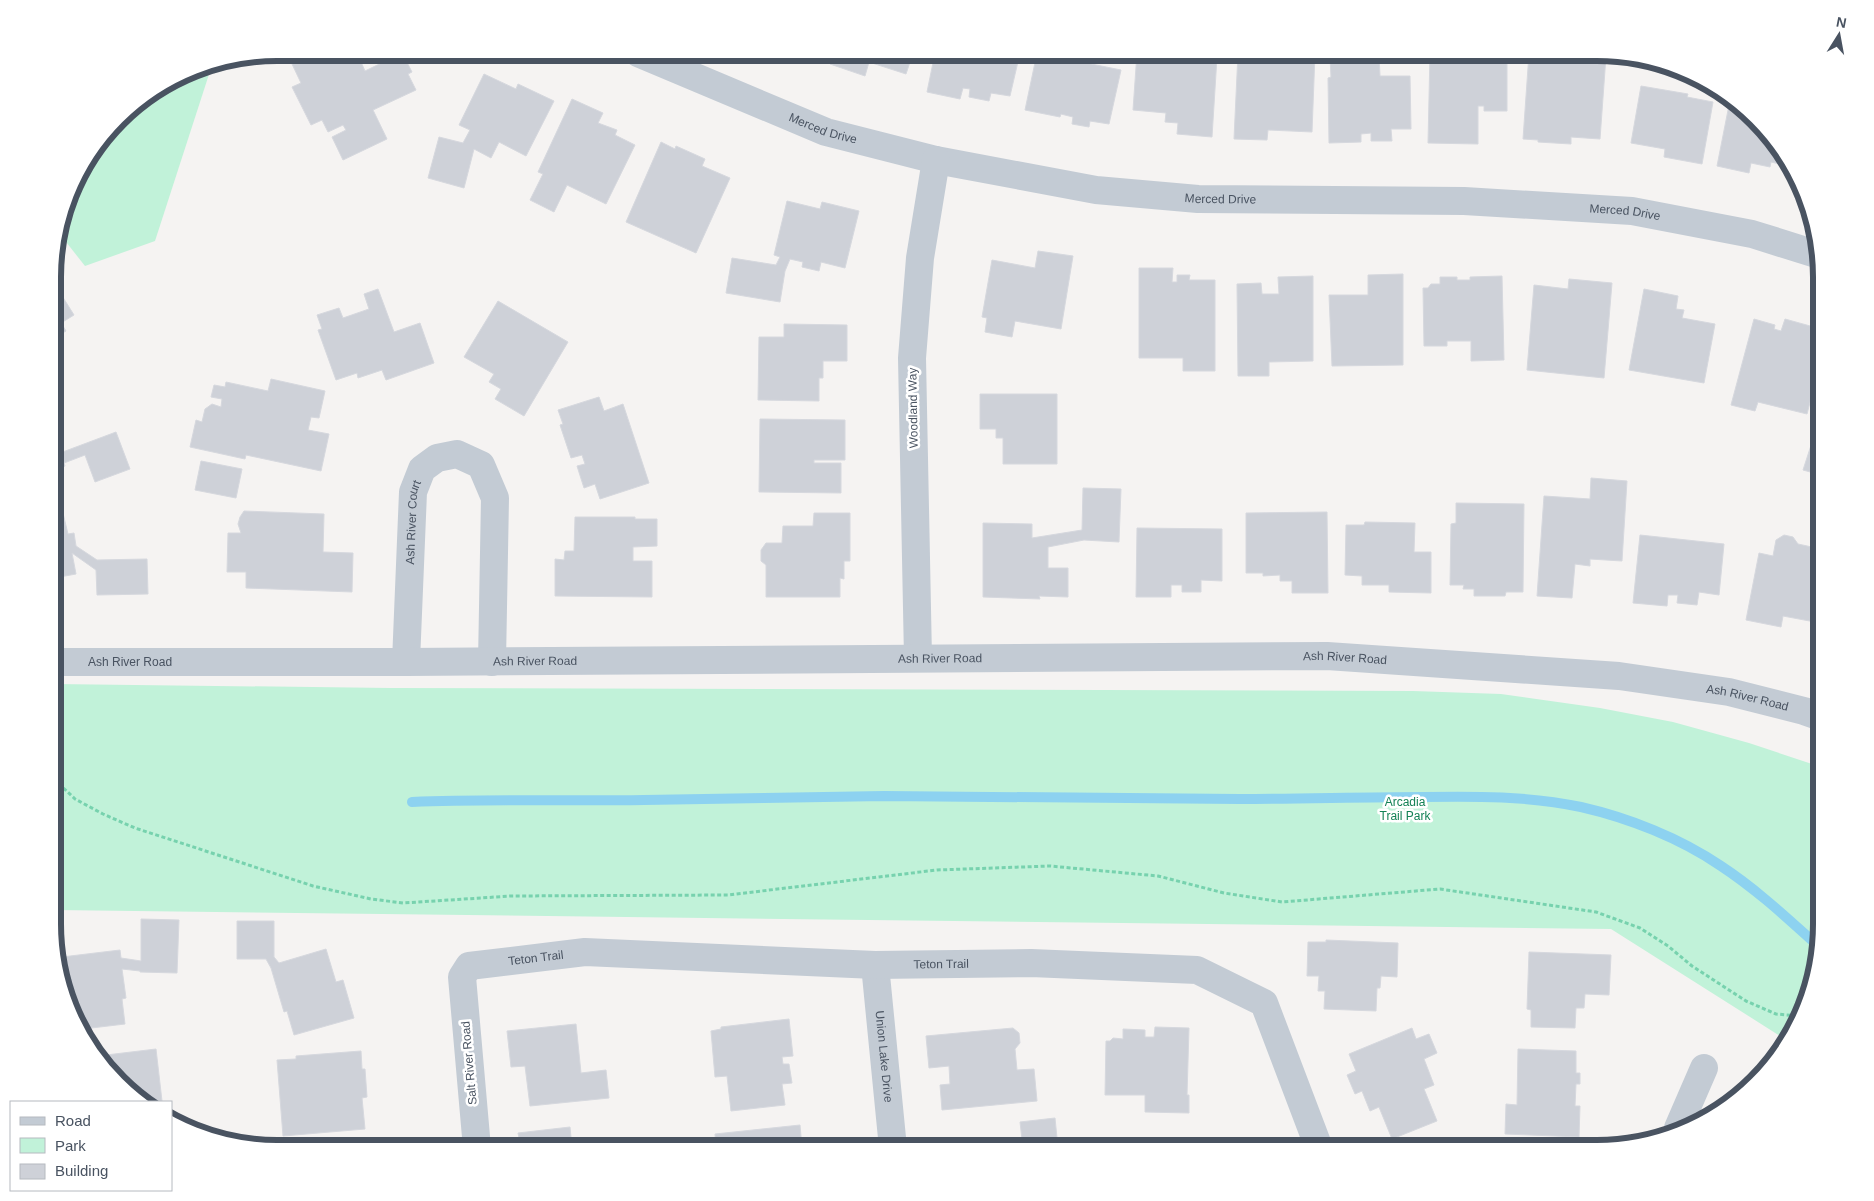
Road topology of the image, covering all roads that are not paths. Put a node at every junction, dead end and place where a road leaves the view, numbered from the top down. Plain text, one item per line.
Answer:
1 (659, 61) edge
2 (936, 160) junction
3 (1811, 253) edge
4 (918, 658) junction
5 (61, 662) edge
6 (406, 662) junction
7 (492, 662) junction
8 (1813, 714) edge
9 (875, 965) junction
10 (462, 977) joint
11 (1704, 1068) dead end
12 (1680, 1123) edge
13 (476, 1140) edge
14 (892, 1140) edge
15 (1316, 1140) edge

1 - 2 street, Merced Drive
2 - 3 street, Merced Drive
2 - 4 street, Woodland Way
4 - 7 street, Ash River Road
4 - 8 street, Ash River Road
5 - 6 street, Ash River Road
6 - 7 street, Ash River Road
6 - 7 street, Ash River Court
9 - 10 street, Teton Trail
9 - 14 street, Union Lake Drive
9 - 15 street, Teton Trail
10 - 13 street, Salt River Road
11 - 12 street

